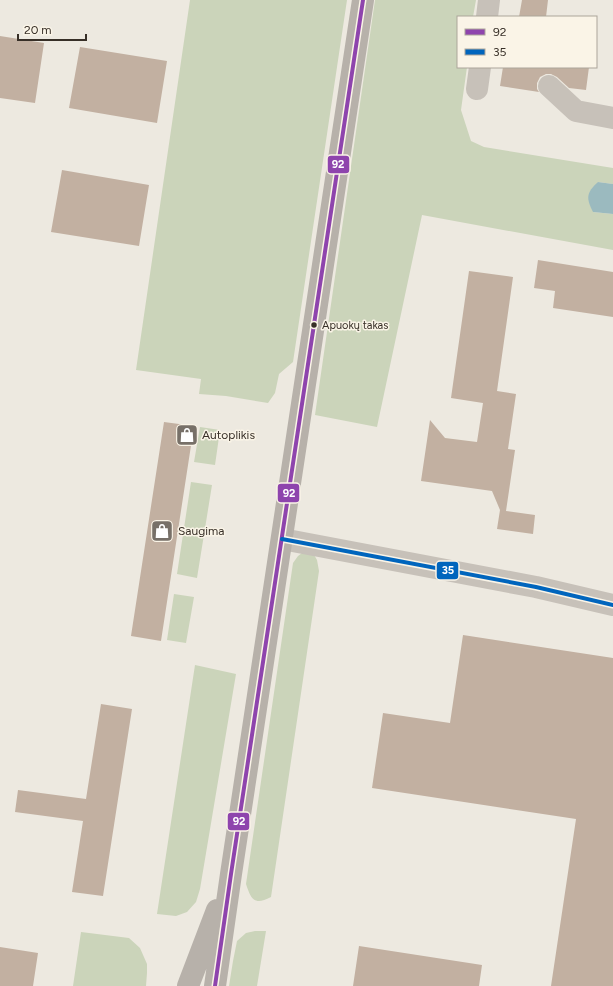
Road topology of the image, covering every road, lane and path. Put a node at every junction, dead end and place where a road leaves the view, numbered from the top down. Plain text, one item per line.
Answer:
1 (363, 0) edge
2 (489, 0) edge
3 (487, 16) edge
4 (480, 68) edge
5 (549, 86) dead end
6 (477, 89) dead end
7 (613, 118) edge
8 (282, 538) junction
9 (613, 605) edge
10 (231, 874) junction
11 (188, 986) edge
12 (216, 986) edge

1 - 8 main road
2 - 3 street
4 - 6 street
5 - 7 street
8 - 9 street
8 - 10 main road
10 - 11 main road
10 - 12 main road

